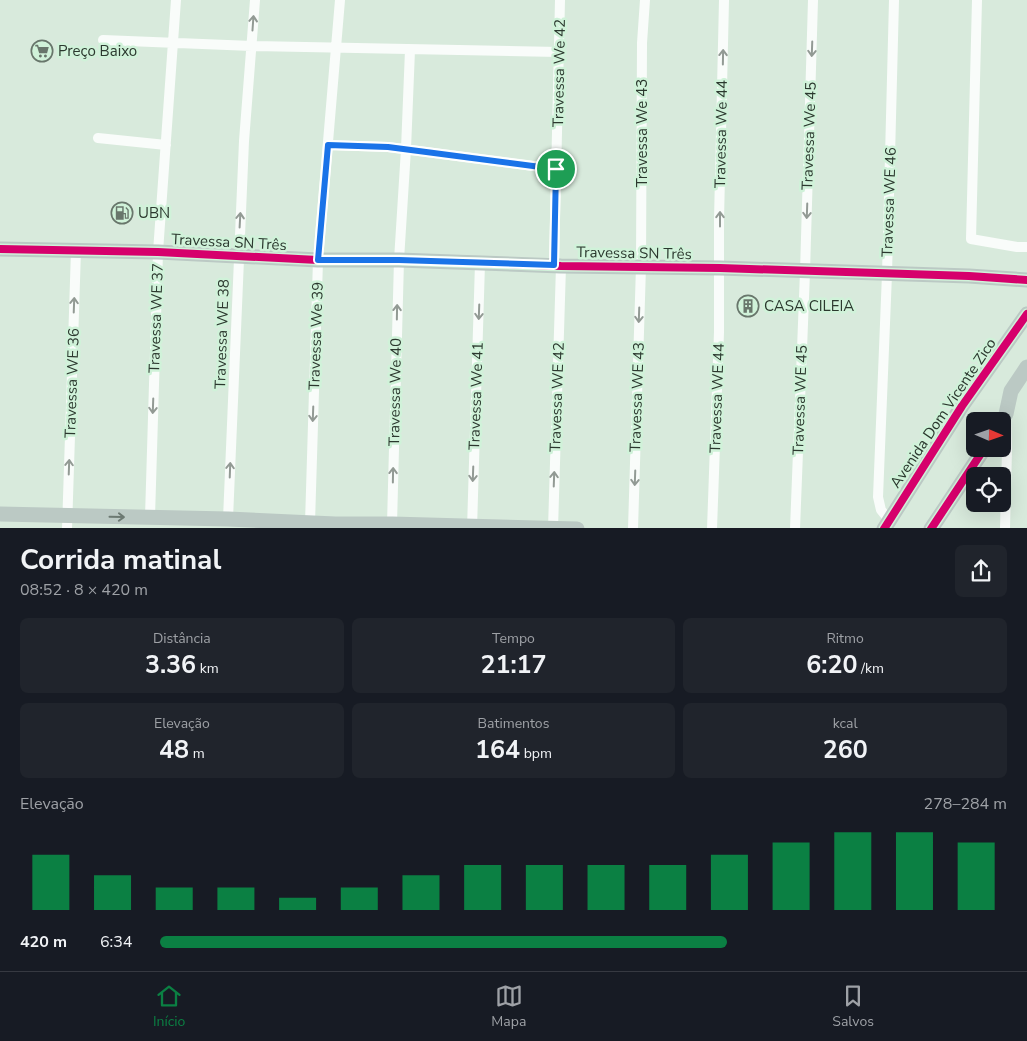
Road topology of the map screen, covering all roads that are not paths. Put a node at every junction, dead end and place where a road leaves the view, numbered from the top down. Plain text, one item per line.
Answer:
1 (176, 0) edge
2 (255, 0) edge
3 (340, 0) edge
4 (560, 0) edge
5 (645, 0) edge
6 (724, 0) edge
7 (813, 0) edge
8 (894, 0) edge
9 (978, 0) edge
10 (102, 40) dead end
11 (174, 42) junction
12 (252, 46) junction
13 (336, 48) junction
14 (410, 50) junction
15 (559, 52) junction
16 (98, 138) dead end
17 (166, 145) junction
18 (328, 145) junction
19 (406, 149) junction
20 (556, 169) junction
21 (1027, 247) edge
22 (0, 249) edge
23 (76, 250) junction
24 (158, 252) junction
25 (238, 257) junction
26 (318, 260) junction
27 (399, 260) junction
28 (480, 263) junction
29 (558, 266) junction
30 (641, 266) junction
31 (720, 268) junction
32 (805, 272) junction
33 (886, 274) junction
34 (1027, 280) edge
35 (1027, 314) edge
36 (1027, 367) edge
37 (1027, 382) edge
38 (1006, 412) edge
39 (1008, 412) edge
40 (978, 458) edge
41 (1008, 458) edge
42 (0, 514) edge
43 (150, 517) junction
44 (228, 519) junction
45 (68, 522) edge
46 (310, 523) junction
47 (392, 524) junction
48 (886, 524) edge
49 (472, 527) edge
50 (553, 528) edge
51 (577, 528) edge
52 (633, 528) edge
53 (712, 528) edge
54 (795, 528) edge
55 (931, 528) edge
56 (1004, 528) edge

1 - 11 street, Travessa WE 37
12 -> 2 street, Travessa WE 38
3 - 13 street, Travessa We 39
4 - 15 street, Travessa We 42
5 - 30 street, Travessa We 43
31 -> 6 street, Travessa We 44
7 -> 32 street, Travessa We 45
8 - 33 street, Travessa WE 46
9 - 21 street
10 - 11 street
11 - 12 street
11 - 17 street, Travessa WE 37
12 - 13 street
25 -> 12 street, Travessa WE 38
13 - 14 street
13 - 18 street, Travessa We 39
14 - 15 street
14 - 19 street
15 - 20 street, Travessa We 42
16 - 17 street
17 - 24 street, Travessa WE 37
18 - 19 street
18 - 26 street, Travessa We 39
19 - 20 street
19 - 27 street
20 - 29 street, Travessa We 42
22 - 23 main road, Travessa SN Três
23 - 24 main road, Travessa SN Três
45 -> 23 street, Travessa WE 36
24 - 25 main road, Travessa SN Três
24 -> 43 street, Travessa WE 37
25 - 26 main road, Travessa SN Três
44 -> 25 street, Travessa WE 38
26 - 27 main road, Travessa SN Três
26 -> 46 street, Travessa We 39
27 - 28 main road, Travessa SN Três
47 -> 27 street, Travessa We 40
28 - 29 main road, Travessa SN Três
28 -> 49 street, Travessa We 41
29 - 30 main road, Travessa SN Três
50 -> 29 street, Travessa WE 42
30 - 31 main road, Travessa SN Três
30 -> 52 street, Travessa WE 43
31 - 32 main road, Travessa SN Três
31 - 53 street, Travessa WE 44
32 - 33 main road, Travessa SN Três
32 - 54 street, Travessa WE 45
33 - 34 main road, Travessa SN Três
33 - 48 street, Travessa WE 46
35 - 48 main road, Avenida Dom Vicente Zico
36 - 38 main road
37 - 39 main road
40 - 55 main road
41 - 56 street
42 - 45 main road
43 - 44 main road
45 -> 43 main road
44 - 46 main road
46 - 47 main road
47 - 49 main road
49 - 50 main road
50 - 51 main road

